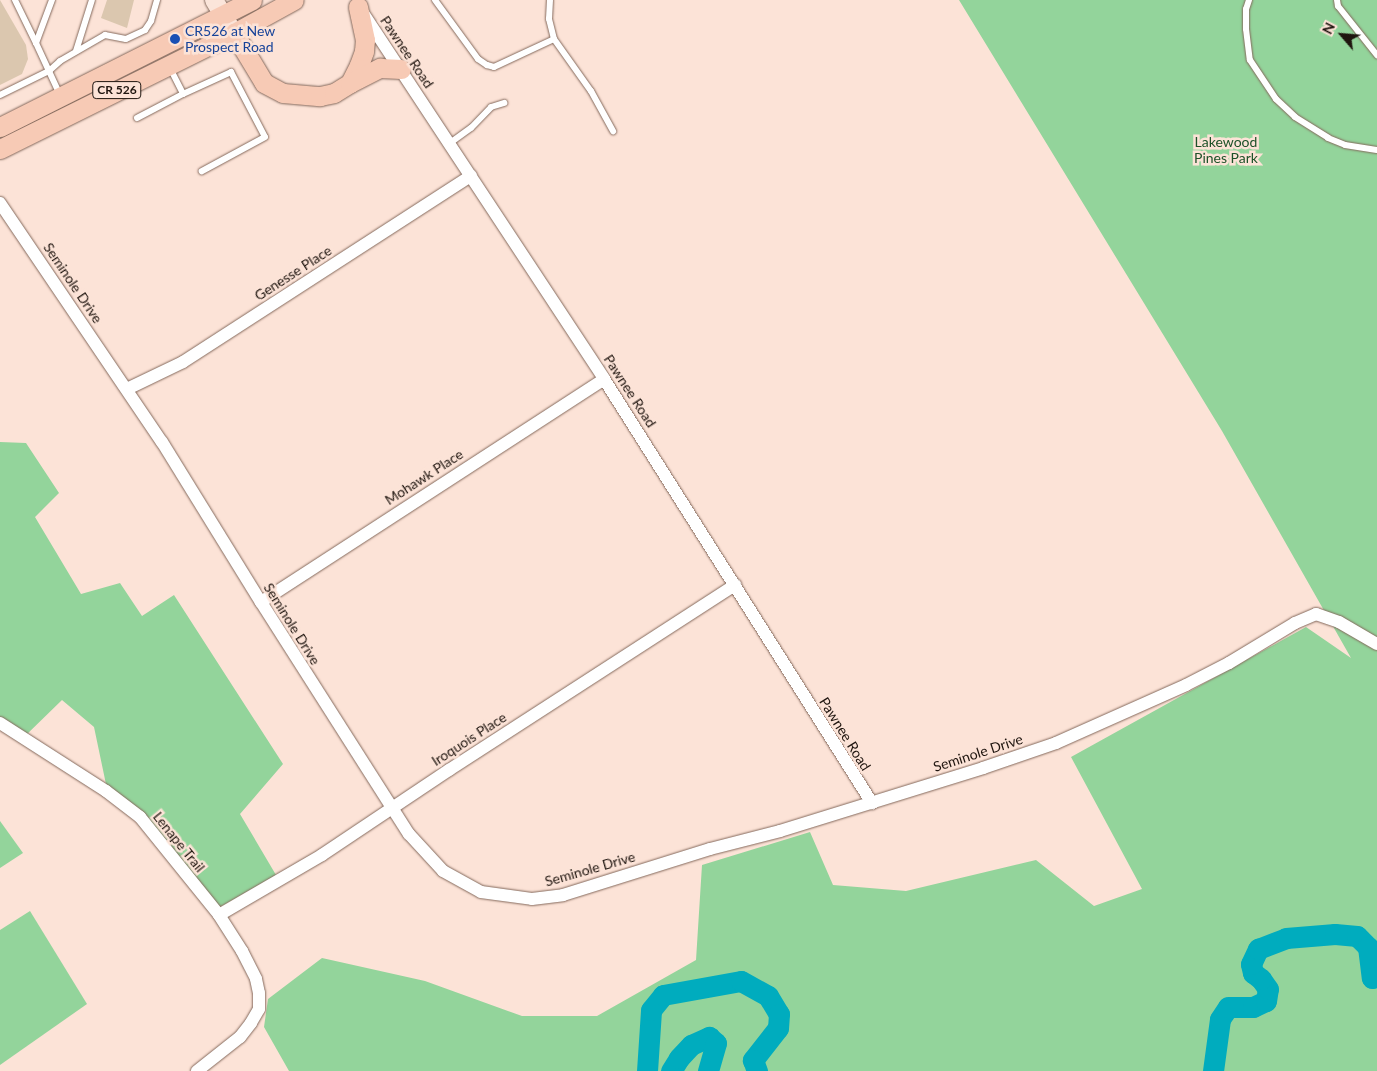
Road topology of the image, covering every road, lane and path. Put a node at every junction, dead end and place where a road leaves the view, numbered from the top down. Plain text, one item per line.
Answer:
1 (15, 0) edge
2 (52, 0) edge
3 (92, 0) edge
4 (157, 0) edge
5 (252, 0) edge
6 (294, 0) edge
7 (435, 0) edge
8 (550, 0) edge
9 (1249, 0) edge
10 (1337, 0) edge
11 (356, 4) edge
12 (218, 7) edge
13 (234, 33) junction
14 (554, 39) junction
15 (36, 42) junction
16 (76, 52) junction
17 (1377, 55) edge
18 (168, 65) junction
19 (401, 70) junction
20 (49, 71) junction
21 (350, 84) junction
22 (184, 94) junction
23 (0, 95) edge
24 (60, 96) junction
25 (504, 103) dead end
26 (137, 118) dead end
27 (0, 127) edge
28 (613, 131) dead end
29 (450, 143) junction
30 (0, 149) edge
31 (1377, 150) edge
32 (202, 170) dead end
33 (472, 176) junction
34 (0, 204) edge
35 (604, 378) junction
36 (127, 389) junction
37 (735, 585) junction
38 (261, 602) junction
39 (1377, 644) edge
40 (0, 723) edge
41 (872, 803) junction
42 (392, 808) junction
43 (219, 915) junction
44 (197, 1071) edge

1 - 15 lane
2 - 15 lane
3 - 16 lane
4 - 16 lane
5 - 12 main road, CR 526
6 - 13 main road, CR 526
7 - 14 lane
8 - 14 lane
9 - 31 lane
10 - 17 lane
11 - 19 street, Pawnee Road
11 - 21 main road
12 - 13 main road
12 - 24 main road, CR 526
13 - 18 main road, CR 526
13 - 21 main road
14 - 28 lane
15 - 20 lane
16 - 20 lane
18 - 22 lane
18 - 30 main road, CR 526
19 - 21 main road
19 - 29 street, Pawnee Road
20 - 23 lane
20 - 24 lane
22 - 26 lane
22 - 32 lane
24 - 27 main road, CR 526
25 - 29 lane
29 - 33 street, Pawnee Road
33 - 35 street, Pawnee Road
33 - 36 street, Genesse Place
34 - 36 street, Seminole Drive
35 - 37 street, Pawnee Road
35 - 38 street, Mohawk Place
36 - 38 street, Seminole Drive
37 - 41 street, Pawnee Road
37 - 42 street, Iroquois Place
38 - 42 street, Seminole Drive
39 - 41 street, Seminole Drive
40 - 43 street, Lenape Trail
41 - 42 street, Seminole Drive
42 - 43 street, Iroquois Place
43 - 44 street, Lenape Trail

